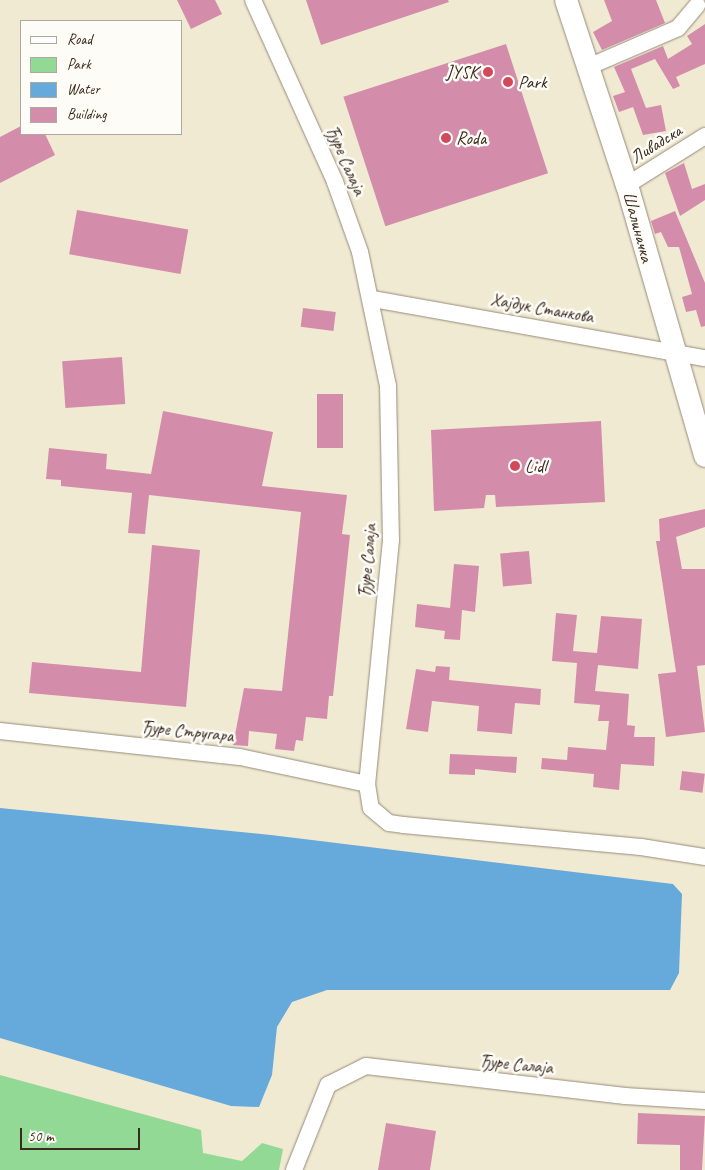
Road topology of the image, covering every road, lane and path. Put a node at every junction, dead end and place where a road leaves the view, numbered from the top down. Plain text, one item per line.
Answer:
1 (253, 0) edge
2 (566, 0) edge
3 (697, 5) dead end
4 (588, 67) junction
5 (705, 136) edge
6 (627, 185) junction
7 (373, 299) junction
8 (673, 354) junction
9 (705, 358) edge
10 (705, 456) edge
11 (0, 730) edge
12 (367, 784) junction
13 (705, 857) edge
14 (705, 1101) edge
15 (294, 1170) edge

1 - 7 street, Ђуре Салаја
2 - 4 main road, Шалиначка
3 - 4 street
4 - 6 main road, Шалиначка
5 - 6 street, Ливадска
6 - 8 main road, Шалиначка
7 - 8 street, Хајдук Станкова
7 - 12 street, Ђуре Салаја
8 - 9 street, Хајдук Станкова
8 - 10 main road, Шалиначка
11 - 12 street, Ђуре Стругара
12 - 13 street, Ђуре Салаја
14 - 15 street, Ђуре Салаја

